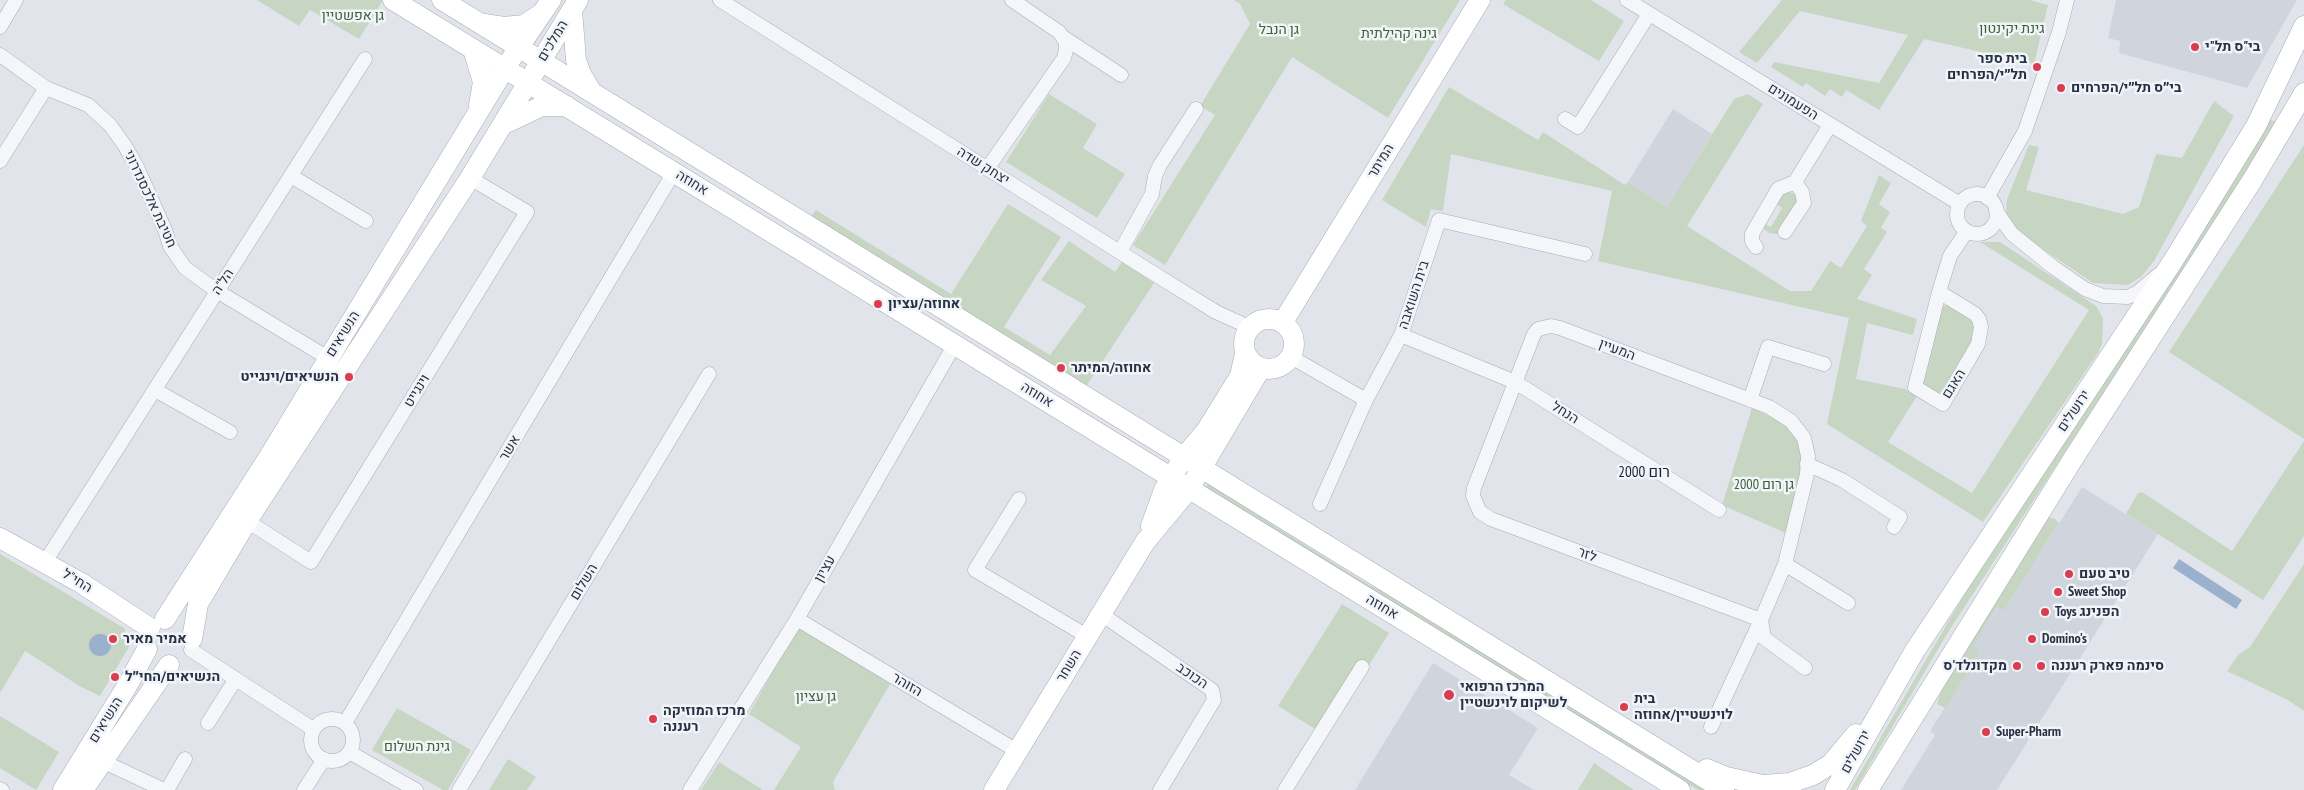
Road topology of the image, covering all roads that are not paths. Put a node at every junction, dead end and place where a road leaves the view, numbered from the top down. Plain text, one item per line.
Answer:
1 (16, 0) edge
2 (393, 0) edge
3 (442, 0) edge
4 (720, 0) edge
5 (1012, 0) edge
6 (1480, 0) edge
7 (1626, 0) edge
8 (2066, 0) edge
9 (575, 5) edge
10 (547, 7) edge
11 (1646, 8) edge
12 (481, 24) junction
13 (2304, 26) edge
14 (0, 27) edge
15 (1063, 36) junction
16 (519, 47) junction
17 (473, 48) junction
18 (0, 55) edge
19 (365, 59) dead end
20 (541, 61) junction
21 (505, 68) junction
22 (1121, 75) dead end
23 (528, 82) junction
24 (46, 88) junction
25 (592, 92) junction
26 (2304, 93) edge
27 (567, 106) junction
28 (1196, 109) dead end
29 (478, 114) junction
30 (1566, 119) dead end
31 (502, 125) junction
32 (1830, 125) junction
33 (0, 161) edge
34 (987, 169) junction
35 (674, 172) junction
36 (291, 176) junction
37 (470, 178) junction
38 (1795, 182) junction
39 (1987, 198) junction
40 (1960, 204) junction
41 (1996, 211) junction
42 (366, 221) dead end
43 (1967, 231) junction
44 (1785, 232) dead end
45 (1756, 248) dead end
46 (1120, 252) junction
47 (1585, 254) dead end
48 (2173, 261) junction
49 (217, 291) junction
50 (1940, 292) junction
51 (1283, 322) junction
52 (1249, 328) junction
53 (1401, 335) junction
54 (955, 344) junction
55 (1245, 354) junction
56 (1291, 357) junction
57 (328, 358) junction
58 (1824, 364) dead end
59 (1261, 368) junction
60 (709, 374) dead end
61 (1515, 382) junction
62 (155, 390) junction
63 (1366, 400) junction
64 (1750, 400) junction
65 (230, 432) dead end
66 (1184, 456) junction
67 (1807, 464) junction
68 (1202, 467) junction
69 (1172, 478) junction
70 (1189, 489) junction
71 (1019, 499) dead end
72 (1320, 504) dead end
73 (1719, 510) dead end
74 (247, 521) junction
75 (1894, 526) dead end
76 (0, 538) edge
77 (1145, 542) junction
78 (45, 562) junction
79 (1785, 564) junction
80 (1848, 603) dead end
81 (1101, 614) junction
82 (796, 619) junction
83 (1761, 620) junction
84 (158, 624) junction
85 (1088, 636) junction
86 (191, 645) junction
87 (147, 649) junction
88 (169, 665) junction
89 (1362, 667) dead end
90 (1805, 668) dead end
91 (235, 680) junction
92 (1885, 700) junction
93 (208, 722) dead end
94 (345, 723) junction
95 (1711, 727) dead end
96 (313, 729) junction
97 (1638, 736) junction
98 (1017, 751) junction
99 (349, 752) junction
100 (185, 759) dead end
101 (324, 759) junction
102 (102, 761) junction
103 (1635, 762) junction
104 (63, 790) edge
105 (83, 790) edge
106 (164, 790) edge
107 (167, 790) edge
108 (304, 790) edge
109 (416, 790) edge
110 (459, 790) edge
111 (690, 790) edge
112 (994, 790) edge
113 (1160, 790) edge
114 (1285, 790) edge
115 (1672, 790) edge
116 (1680, 790) edge
117 (1724, 790) edge
118 (1835, 790) edge
119 (1868, 790) edge

1 - 14 street
2 - 17 main road, אחוזה
3 - 12 main road, אחוזה
4 - 34 street, יצחק שדה
5 - 15 street
6 - 51 main road, המיתר
7 - 11 street, הפעמונים
8 - 39 street
9 - 20 main road, המלכים
9 - 25 main road
10 - 12 main road
10 - 16 main road, המלכים
11 - 30 street
11 - 32 street, הפעמונים
12 - 16 main road, אחוזה
13 - 48 main road, ירושלים
15 - 22 street
15 - 34 street
16 - 20 main road, אחוזה
16 - 21 main road, הנשיאים
17 - 21 main road, אחוזה
17 - 29 main road
18 - 24 street, חטיבת אלכסנדרוני
19 - 36 street, הל"ה
20 - 23 main road, המלכים
20 - 25 main road, אחוזה
21 - 23 main road, אחוזה
21 - 29 main road, הנשיאים
23 - 27 main road, אחוזה
23 - 31 main road, הנשיאים
24 - 33 street
24 - 49 street, חטיבת אלכסנדרוני
25 - 66 main road, אחוזה
26 - 119 main road, ירושלים
27 - 31 main road
27 - 35 main road, אחוזה
28 - 46 street
29 - 57 main road, הנשיאים
31 - 37 main road, הנשיאים
32 - 38 street
32 - 40 street, הפעמונים
34 - 46 street, יצחק שדה
35 - 54 main road, אחוזה
35 - 94 street, אשר
36 - 42 street
36 - 49 street, הל"ה
37 - 74 main road, הנשיאים
37 - 74 street, וינגייט
38 - 44 street
38 - 45 street
39 - 40 street
39 - 41 street
40 - 43 street
41 - 43 street
41 - 48 street
43 - 50 street, האגם
46 - 52 street, יצחק שדה
47 - 53 street, בית השואבה
48 - 92 main road, ירושלים
49 - 57 street, חטיבת אלכסנדרוני
49 - 62 street, הל"ה
50 - 50 street, האגם
51 - 52 main road
51 - 56 main road
52 - 55 main road
53 - 61 street, הנחל
53 - 63 street, בית השואבה
54 - 69 main road, אחוזה
54 - 82 street, עציון
55 - 59 main road
55 - 66 main road
56 - 59 main road
56 - 63 street
57 - 84 main road, הנשיאים
58 - 64 street
59 - 68 main road
60 - 110 street, השלום
61 - 64 street, המעיין
61 - 73 street, הנחל
61 - 83 street, לזר
62 - 65 street
62 - 78 street, הל"ה
63 - 72 street, בית השואבה
64 - 67 street, המעיין
66 - 68 main road, אחוזה
66 - 69 main road
67 - 75 street
67 - 79 street, המעיין
68 - 70 main road
68 - 97 main road, אחוזה
69 - 70 main road, אחוזה
69 - 77 main road, השחר
70 - 77 main road, השחר
70 - 103 main road, אחוזה
71 - 85 street
74 - 86 main road, הנשיאים
76 - 78 main road, החי"ל
77 - 81 main road, השחר
78 - 84 main road, החי"ל
79 - 80 street
79 - 83 street, המעיין
81 - 85 main road, השחר
81 - 113 street, הכוכב
82 - 98 street, הזוהר
82 - 111 street, עציון
83 - 90 street
83 - 95 street, המעיין
84 - 86 main road
84 - 87 main road
85 - 98 main road, השחר
86 - 88 main road
86 - 91 street
87 - 88 main road
87 - 104 main road, הנשיאים
88 - 102 main road, הנשיאים
89 - 114 street
91 - 93 street
91 - 96 street
92 - 97 main road
92 - 118 main road, ירושלים
94 - 96 street
94 - 99 street
96 - 101 street
97 - 117 main road, אחוזה
98 - 112 main road, השחר
99 - 101 street
99 - 109 street
100 - 107 street
101 - 108 street
102 - 105 main road, הנשיאים
102 - 106 street
103 - 115 main road
103 - 116 main road, אחוזה

